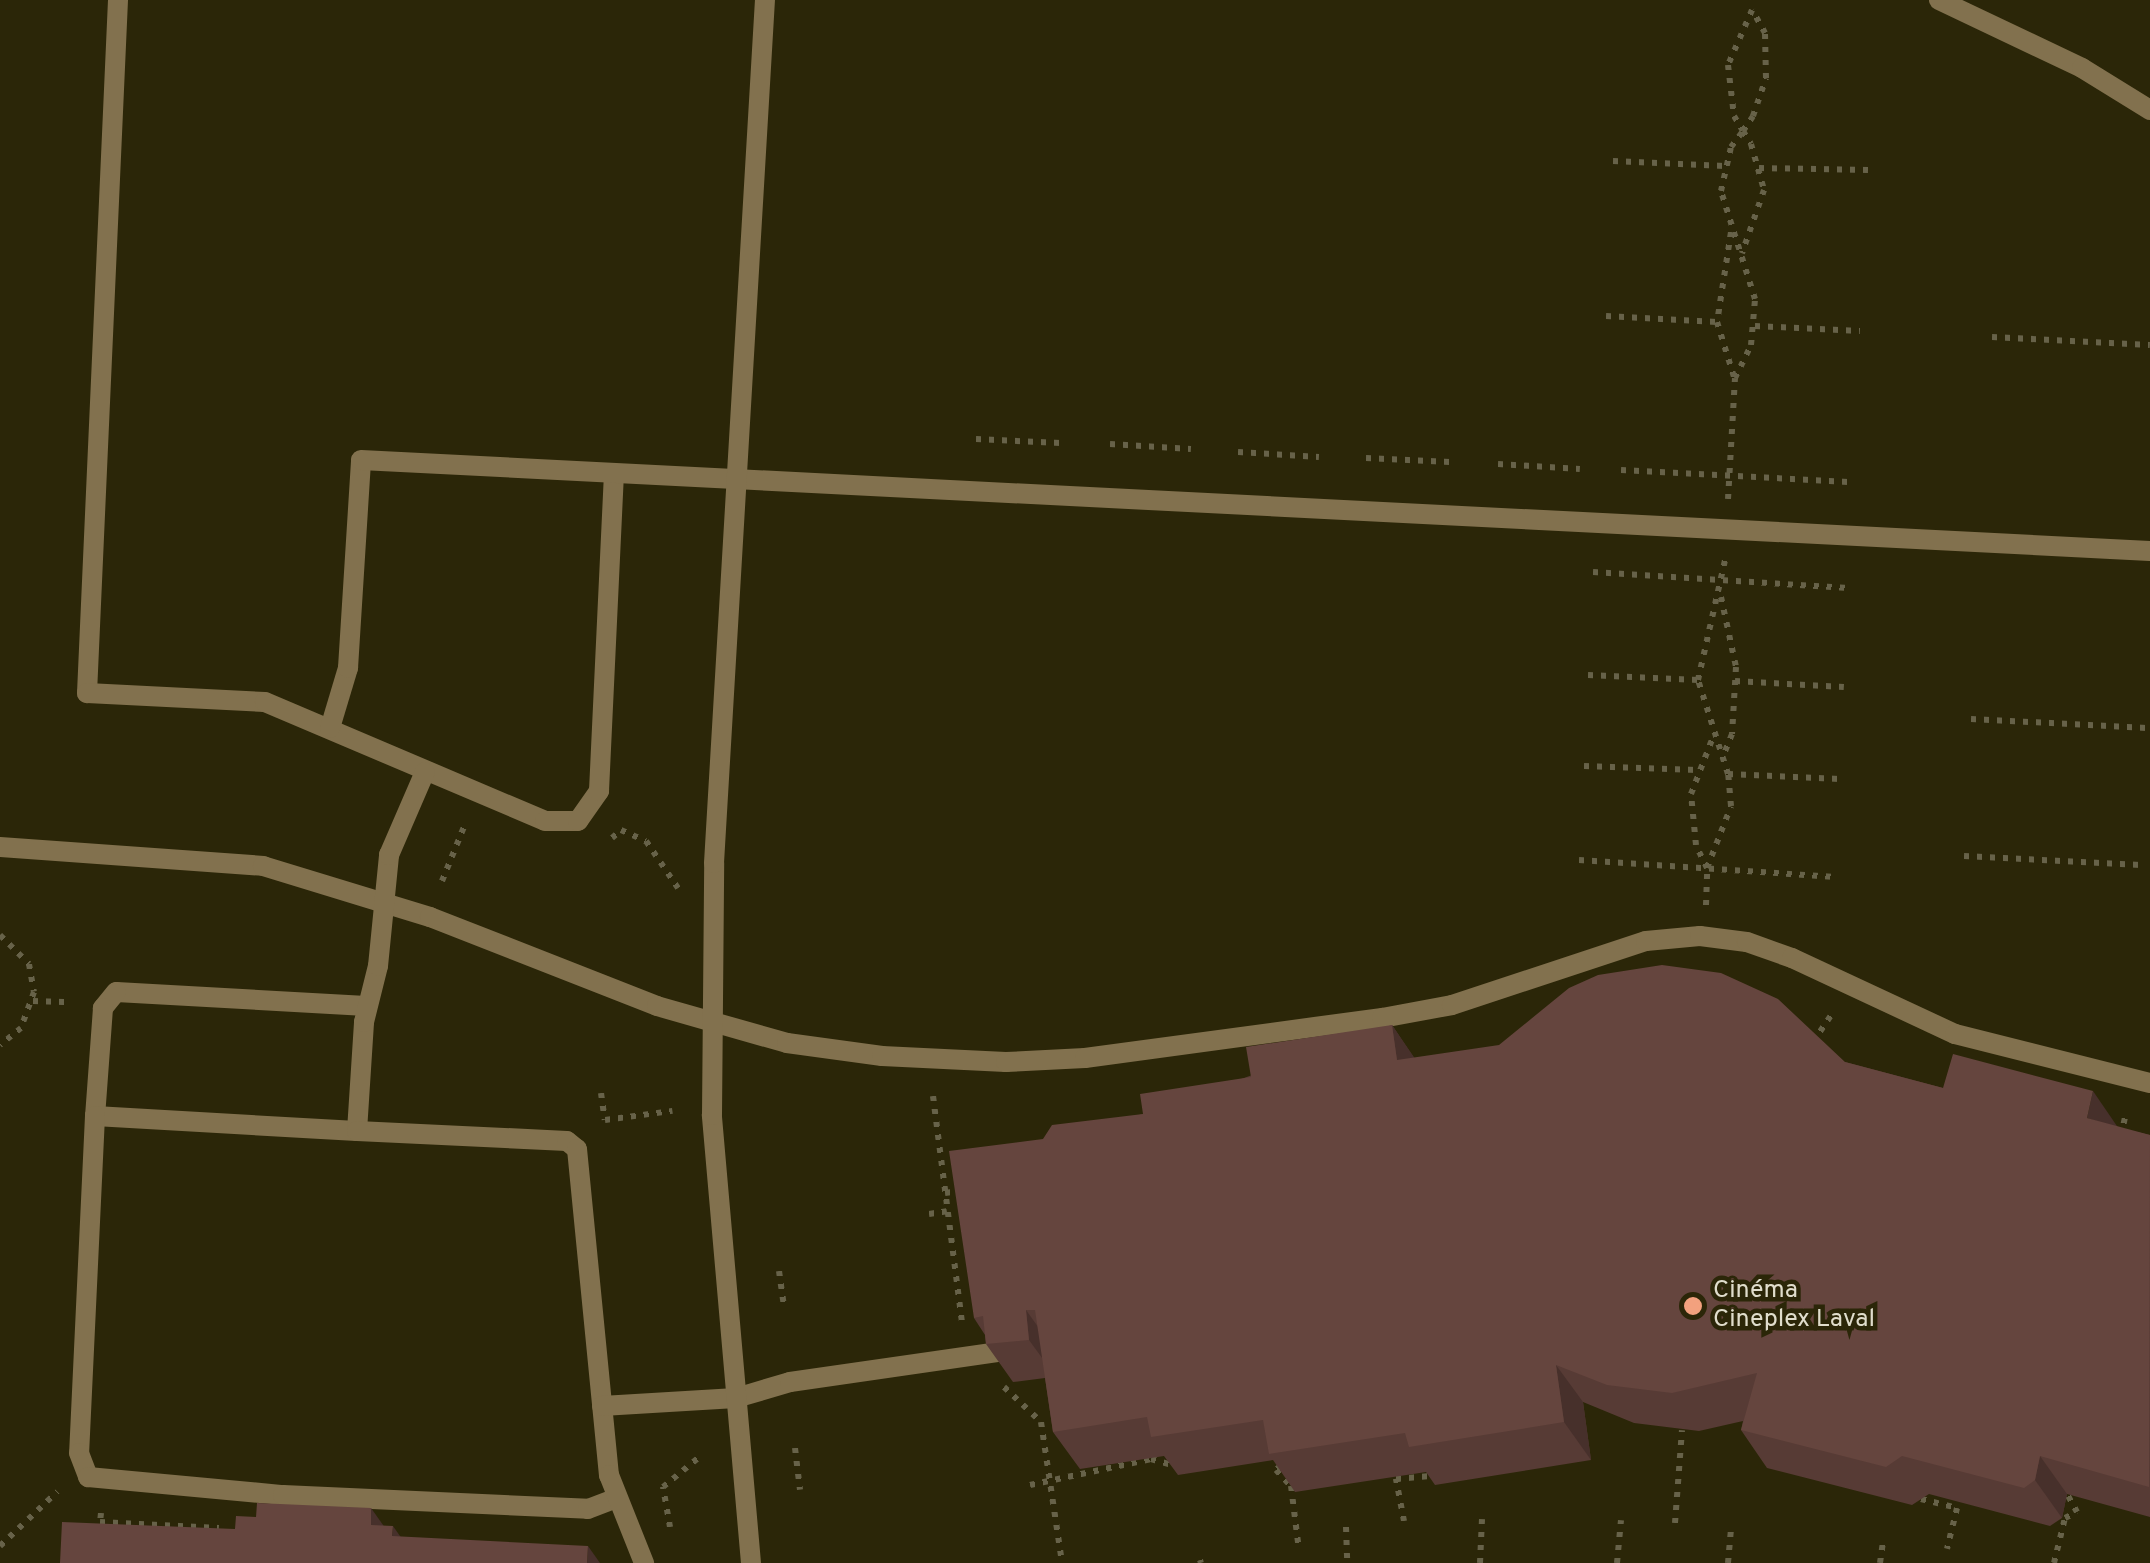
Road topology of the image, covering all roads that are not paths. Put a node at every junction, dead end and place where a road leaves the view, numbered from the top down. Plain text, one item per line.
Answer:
1 (118, 0) edge
2 (765, 0) edge
3 (1939, 0) edge
4 (2150, 110) edge
5 (614, 473) junction
6 (740, 480) junction
7 (2150, 550) edge
8 (330, 728) junction
9 (425, 772) junction
10 (0, 847) edge
11 (385, 902) junction
12 (366, 1006) junction
13 (712, 1022) junction
14 (2150, 1083) edge
15 (95, 1116) junction
16 (357, 1131) junction
17 (999, 1352) edge
18 (736, 1398) junction
19 (602, 1406) junction
20 (614, 1499) junction
21 (644, 1563) edge
22 (751, 1563) edge

1 - 8 lane
2 - 6 lane
3 - 4 lane
5 - 6 lane
5 - 8 lane
5 - 9 lane
6 - 7 lane
6 - 13 lane
8 - 9 lane
9 - 11 lane
10 - 11 lane
11 - 12 lane
11 - 13 lane
12 - 15 lane
12 - 16 lane
13 - 14 lane
13 - 18 lane
15 - 16 lane
15 - 20 lane
16 - 19 lane
17 - 18 lane
18 - 19 lane
18 - 22 lane
19 - 20 lane
20 - 21 lane

